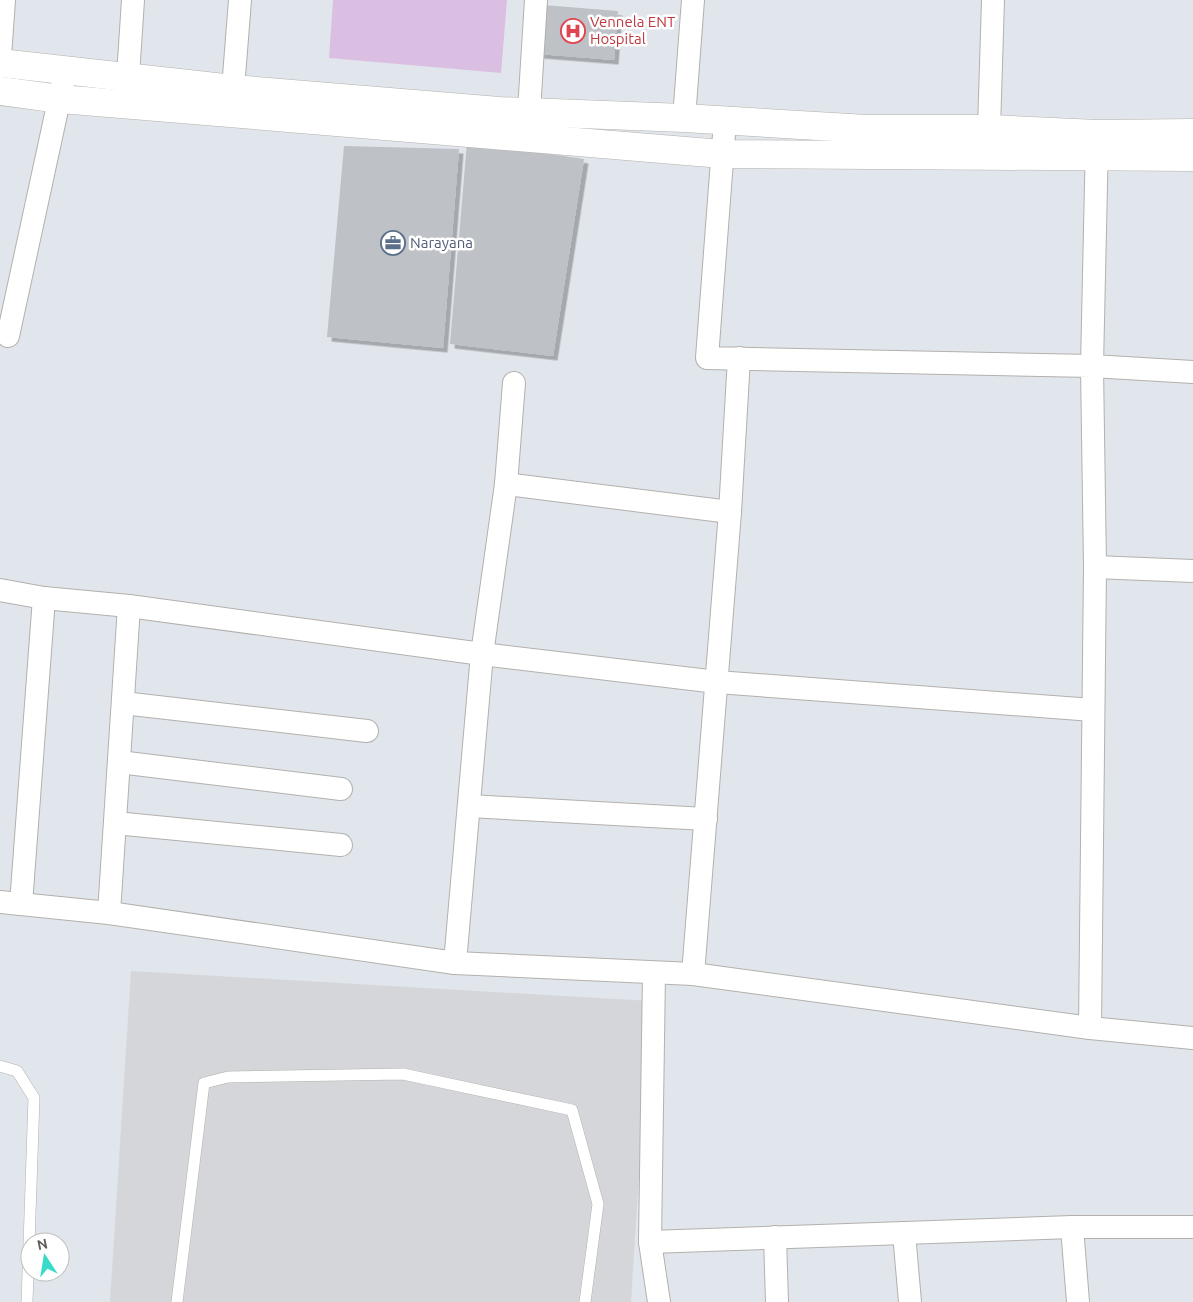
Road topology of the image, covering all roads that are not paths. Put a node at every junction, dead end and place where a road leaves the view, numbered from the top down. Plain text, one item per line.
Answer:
1 (4, 0) edge
2 (134, 0) edge
3 (240, 0) edge
4 (536, 0) edge
5 (693, 0) edge
6 (993, 0) edge
7 (0, 56) edge
8 (0, 63) edge
9 (65, 72) junction
10 (128, 76) junction
11 (233, 89) junction
12 (0, 91) edge
13 (60, 99) junction
14 (528, 111) junction
15 (684, 118) junction
16 (725, 121) junction
17 (989, 129) junction
18 (1193, 133) edge
19 (1097, 146) junction
20 (722, 154) junction
21 (1193, 158) edge
22 (8, 336) dead end
23 (738, 358) junction
24 (1092, 366) junction
25 (1193, 372) edge
26 (514, 383) dead end
27 (506, 484) junction
28 (730, 512) junction
29 (1095, 567) junction
30 (1193, 571) edge
31 (0, 590) edge
32 (44, 598) junction
33 (129, 606) junction
34 (482, 654) junction
35 (717, 682) junction
36 (123, 703) junction
37 (1093, 710) junction
38 (367, 731) dead end
39 (119, 762) junction
40 (341, 789) dead end
41 (469, 806) junction
42 (706, 819) junction
43 (115, 823) junction
44 (341, 845) dead end
45 (11, 903) edge
46 (109, 913) junction
47 (455, 963) junction
48 (654, 973) junction
49 (693, 974) junction
50 (1090, 1028) junction
51 (1193, 1038) edge
52 (0, 1066) edge
53 (1193, 1227) edge
54 (1072, 1228) junction
55 (904, 1233) junction
56 (775, 1237) junction
57 (650, 1242) junction
58 (28, 1302) edge
59 (177, 1302) edge
60 (585, 1302) edge
61 (659, 1302) edge
62 (777, 1302) edge
63 (910, 1302) edge
64 (1078, 1302) edge

1 - 7 street
2 - 10 street
3 - 11 street
4 - 14 street
5 - 15 street
6 - 17 street
8 - 9 street
9 - 10 street
9 - 13 street
10 - 11 street
11 - 14 street
12 - 13 street
13 - 20 street
13 - 22 street
14 - 15 street
15 - 16 street
16 - 17 street
16 - 20 street
17 - 19 street
18 - 19 street
19 - 20 street
19 - 21 street
19 - 24 street
20 - 23 street
23 - 24 street
23 - 28 street
24 - 25 street
24 - 29 street
26 - 27 street
27 - 28 street
27 - 34 street
28 - 35 street
29 - 30 street
29 - 37 street
31 - 32 street
32 - 33 street
32 - 45 street
33 - 34 street
33 - 36 street
34 - 35 street
34 - 41 street
35 - 37 street
35 - 42 street
36 - 38 street
36 - 39 street
37 - 50 street
39 - 40 street
39 - 43 street
41 - 42 street
41 - 47 street
42 - 49 street
43 - 44 street
43 - 46 street
45 - 46 street
46 - 47 street
47 - 48 street
48 - 49 street
48 - 57 street
49 - 50 street
50 - 51 street
52 - 58 lane
53 - 54 street
54 - 55 street
54 - 64 street
55 - 56 street
55 - 63 street
56 - 57 street
56 - 62 street
57 - 61 street
59 - 60 lane

